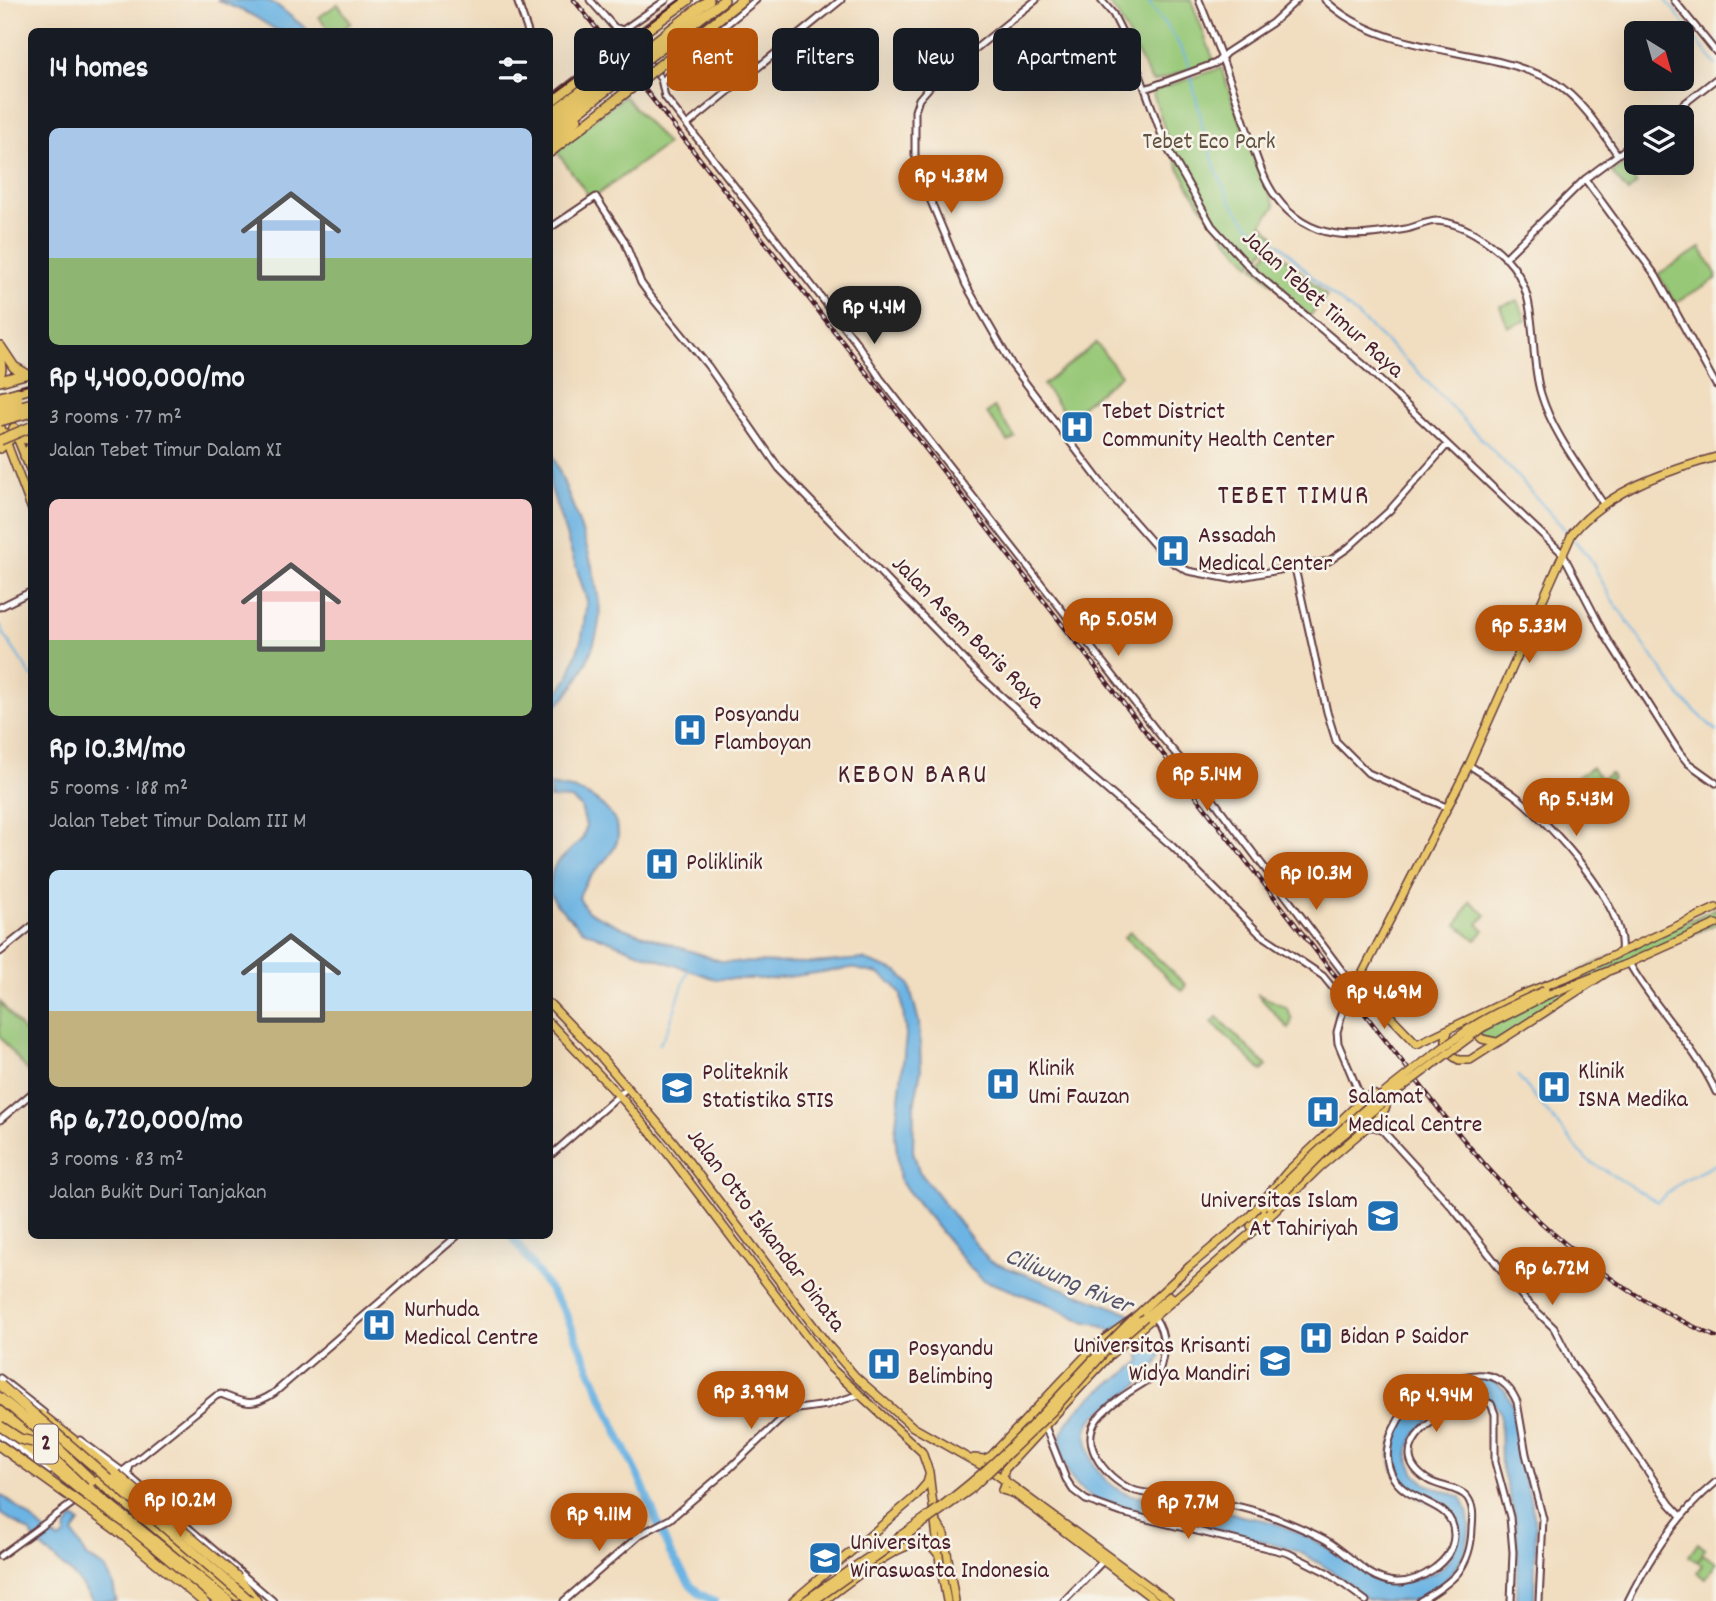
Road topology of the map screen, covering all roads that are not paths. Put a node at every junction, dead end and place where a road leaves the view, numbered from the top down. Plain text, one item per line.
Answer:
1 (517, 0) edge
2 (590, 0) edge
3 (666, 0) edge
4 (688, 0) edge
5 (709, 0) edge
6 (724, 0) edge
7 (742, 0) edge
8 (755, 0) edge
9 (841, 0) edge
10 (1036, 0) edge
11 (1101, 0) edge
12 (1199, 0) edge
13 (1297, 0) edge
14 (1325, 0) edge
15 (1674, 0) edge
16 (527, 28) edge
17 (617, 28) edge
18 (626, 28) edge
19 (653, 44) edge
20 (653, 46) edge
21 (1716, 52) edge
22 (1222, 57) junction
23 (653, 66) edge
24 (661, 75) junction
25 (1716, 79) edge
26 (1145, 89) junction
27 (590, 91) edge
28 (595, 91) edge
29 (599, 91) edge
30 (601, 91) edge
31 (553, 100) edge
32 (1682, 105) edge
33 (553, 112) edge
34 (553, 121) edge
35 (687, 125) junction
36 (553, 131) edge
37 (553, 140) edge
38 (1624, 149) edge
39 (553, 150) edge
40 (1617, 154) junction
41 (1585, 179) junction
42 (553, 226) edge
43 (1505, 258) junction
44 (0, 346) edge
45 (0, 352) edge
46 (25, 375) edge
47 (1, 378) edge
48 (1716, 385) edge
49 (28, 390) edge
50 (28, 394) edge
51 (18, 395) junction
52 (0, 397) edge
53 (0, 404) edge
54 (28, 404) edge
55 (0, 412) edge
56 (28, 416) edge
57 (28, 428) edge
58 (5, 436) edge
59 (28, 439) edge
60 (1447, 445) junction
61 (28, 452) edge
62 (11, 455) joint
63 (25, 456) junction
64 (1716, 457) edge
65 (28, 464) edge
66 (28, 500) edge
67 (1604, 505) junction
68 (1563, 554) junction
69 (1295, 568) junction
70 (28, 593) edge
71 (0, 607) edge
72 (1469, 765) junction
73 (1716, 783) edge
74 (1446, 807) junction
75 (1716, 908) edge
76 (1716, 924) edge
77 (28, 929) edge
78 (1621, 951) junction
79 (0, 952) edge
80 (1629, 962) junction
81 (1612, 969) junction
82 (1569, 976) junction
83 (1355, 988) junction
84 (1546, 992) junction
85 (553, 1007) edge
86 (1475, 1017) junction
87 (553, 1026) edge
88 (1448, 1031) junction
89 (1496, 1042) junction
90 (627, 1088) junction
91 (1716, 1092) edge
92 (28, 1096) edge
93 (618, 1096) junction
94 (1362, 1100) junction
95 (1346, 1114) junction
96 (1381, 1115) junction
97 (0, 1120) edge
98 (1364, 1130) junction
99 (1383, 1131) junction
100 (553, 1153) edge
101 (1266, 1207) junction
102 (1249, 1217) junction
103 (1250, 1234) junction
104 (1241, 1235) junction
105 (454, 1239) edge
106 (1188, 1280) junction
107 (1185, 1289) junction
108 (1145, 1317) junction
109 (0, 1382) edge
110 (0, 1391) edge
111 (858, 1395) junction
112 (0, 1402) edge
113 (14, 1408) junction
114 (0, 1416) edge
115 (0, 1425) edge
116 (1045, 1426) junction
117 (1019, 1427) junction
118 (0, 1434) edge
119 (1029, 1441) junction
120 (33, 1442) junction
121 (0, 1446) edge
122 (970, 1457) junction
123 (132, 1463) junction
124 (122, 1472) junction
125 (929, 1472) junction
126 (130, 1476) junction
127 (1716, 1482) edge
128 (107, 1484) junction
129 (1004, 1486) junction
130 (82, 1492) junction
131 (1681, 1516) junction
132 (935, 1519) junction
133 (939, 1554) junction
134 (849, 1555) junction
135 (0, 1556) edge
136 (1102, 1562) junction
137 (862, 1574) junction
138 (203, 1601) edge
139 (218, 1601) edge
140 (228, 1601) edge
141 (238, 1601) edge
142 (244, 1601) edge
143 (250, 1601) edge
144 (256, 1601) edge
145 (273, 1601) edge
146 (564, 1601) edge
147 (793, 1601) edge
148 (808, 1601) edge
149 (824, 1601) edge
150 (947, 1601) edge
151 (955, 1601) edge
152 (1064, 1601) edge
153 (1156, 1601) edge
154 (1169, 1601) edge
155 (1366, 1601) edge
156 (1420, 1601) edge
157 (1511, 1601) edge
158 (1539, 1601) edge
159 (1628, 1601) edge

1 - 16 street
2 - 17 street
3 - 18 street
4 - 31 highway, bridge
5 - 19 highway
6 - 20 highway
7 - 24 highway
8 - 24 street
9 - 35 street
10 - 69 street
11 - 26 street, Jalan Tebet Timur Raya
12 - 22 street
13 - 22 street
14 - 40 street
15 - 21 street
22 - 26 street
22 - 43 street
23 - 24 street
24 - 35 street
24 - 39 highway, bridge
25 - 32 street
26 - 60 street, Jalan Tebet Timur Raya
27 - 33 highway
28 - 34 highway
29 - 36 highway
30 - 37 highway
35 - 83 street
38 - 40 street
40 - 41 street
41 - 43 street
41 - 48 street
42 - 94 street, Jalan Asem Baris Raya
43 - 67 street
44 - 46 highway
45 - 47 main road
46 - 47 highway
47 - 58 main road
49 - 51 highway
50 - 51 highway
51 - 52 highway, bridge
51 - 53 highway, bridge
54 - 55 highway, bridge
56 - 58 highway, bridge
57 - 58 highway, bridge
58 - 59 highway
58 - 62 highway
58 - 63 main road
60 - 68 street, Jalan Tebet Timur Raya
60 - 69 street
61 - 63 highway
62 - 66 main road
63 - 65 main road
64 - 67 main road
67 - 68 main road
68 - 72 main road
68 - 73 street, Jalan Tebet Timur Raya
69 - 74 street
70 - 71 street
72 - 74 main road
72 - 78 street
74 - 83 main road
75 - 78 main road
76 - 80 main road
77 - 79 street
78 - 82 main road
80 - 81 main road
80 - 91 street
81 - 84 main road
81 - 89 main road
82 - 84 main road
82 - 86 main road
83 - 88 main road
84 - 101 main road, bridge
85 - 90 main road, Jalan Otto Iskandar Dinata
86 - 88 main road
86 - 89 main road
87 - 93 main road, Jalan Otto Iskandar Dinata
88 - 89 main road
90 - 93 street
90 - 122 main road, Jalan Otto Iskandar Dinata
92 - 97 street
93 - 100 street
93 - 111 main road, Jalan Otto Iskandar Dinata
94 - 95 main road
94 - 96 main road
95 - 98 main road
95 - 102 main road
96 - 98 main road
96 - 99 street
98 - 99 street
98 - 103 main road
99 - 131 street
101 - 102 main road
101 - 104 main road
102 - 108 main road
103 - 104 main road
103 - 107 main road
104 - 106 main road
105 - 123 street
106 - 107 main road
106 - 108 main road
107 - 108 main road
108 - 116 main road
108 - 117 main road, bridge
108 - 148 main road, bridge
108 - 158 street
109 - 124 street
109 - 143 highway, bridge
109 - 144 highway, bridge
110 - 113 street
111 - 125 main road, Jalan Otto Iskandar Dinata
111 - 146 street
112 - 113 highway
112 - 141 highway, bridge
113 - 128 highway
114 - 120 highway, 2
115 - 120 highway, bridge
115 - 130 highway
116 - 119 main road
116 - 155 street
117 - 119 main road
117 - 122 main road
118 - 130 street
119 - 129 main road
120 - 140 highway, 2
121 - 138 highway, bridge
122 - 129 main road, Jalan Otto Iskandar Dinata
123 - 124 street
123 - 126 street
124 - 126 street
124 - 128 street
125 - 132 main road
125 - 134 main road
126 - 145 street
127 - 131 street
128 - 142 highway
129 - 136 main road
129 - 154 main road
130 - 135 street
130 - 139 highway
131 - 159 street
132 - 133 main road
132 - 151 main road
133 - 137 main road
133 - 150 main road
134 - 137 main road
134 - 147 main road
136 - 152 street
136 - 153 main road
137 - 149 main road
156 - 157 street

